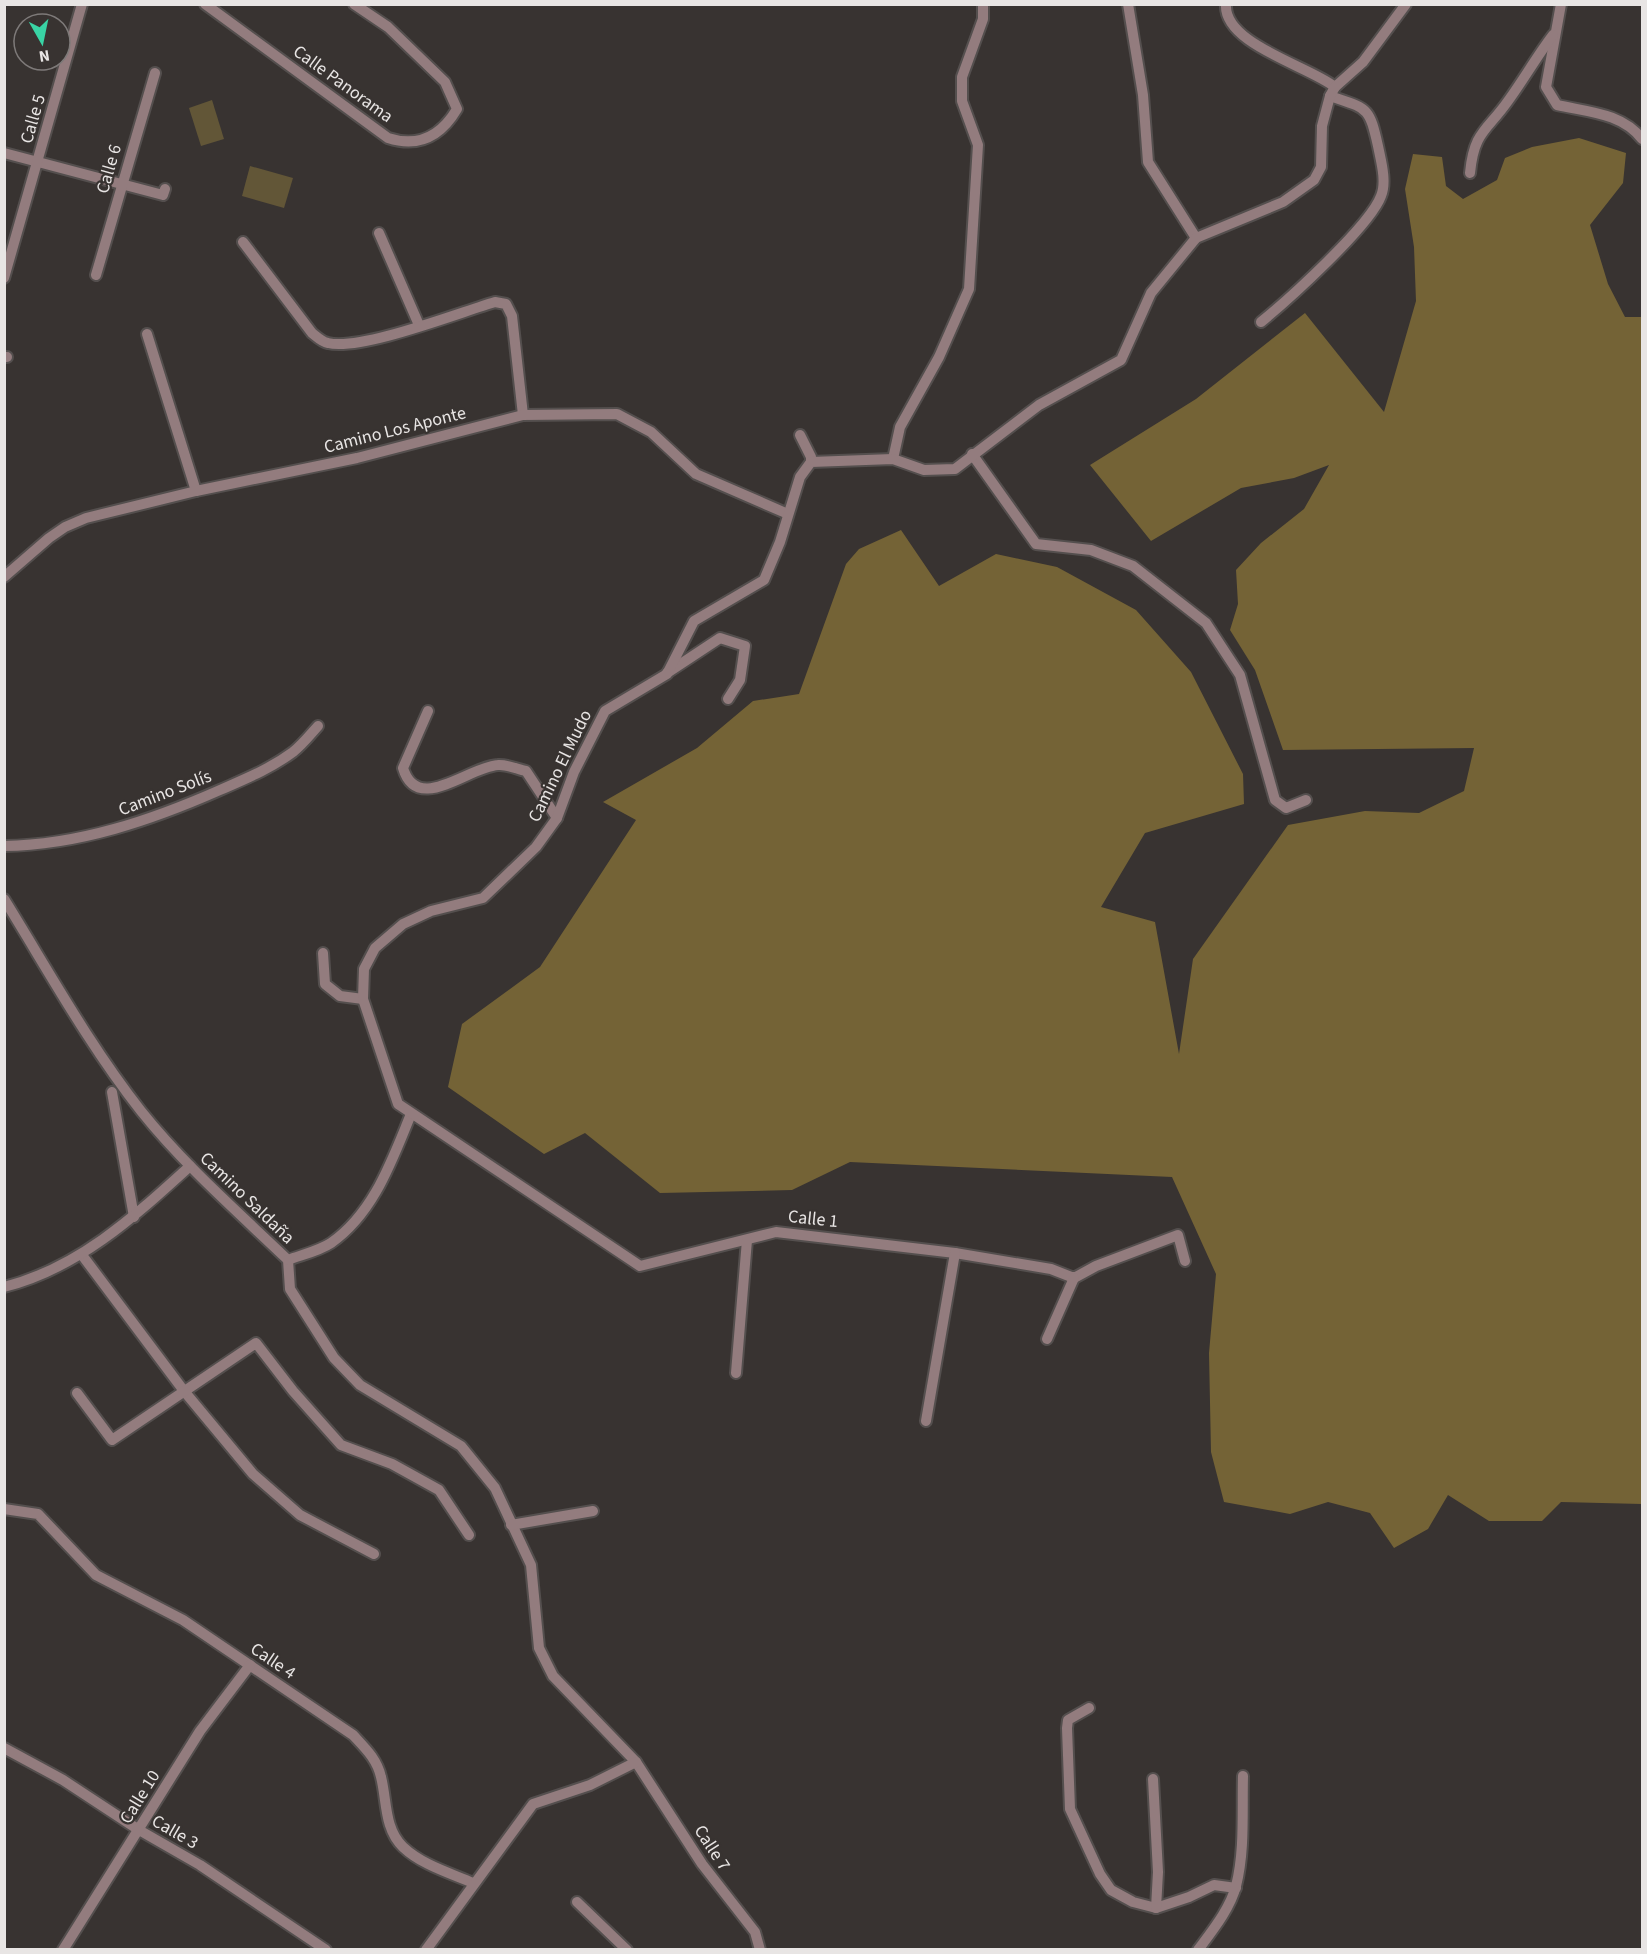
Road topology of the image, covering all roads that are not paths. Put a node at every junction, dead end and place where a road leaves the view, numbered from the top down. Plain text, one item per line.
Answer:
1 (82, 4) edge
2 (205, 4) edge
3 (354, 4) edge
4 (983, 4) edge
5 (1128, 4) edge
6 (1226, 4) edge
7 (1406, 4) edge
8 (1561, 4) edge
9 (1555, 32) junction
10 (155, 73) dead end
11 (1333, 91) junction
12 (1642, 139) edge
13 (4, 153) edge
14 (38, 162) junction
15 (1470, 173) dead end
16 (122, 184) junction
17 (165, 189) dead end
18 (380, 233) dead end
19 (1196, 238) junction
20 (243, 242) dead end
21 (96, 275) dead end
22 (4, 278) edge
23 (1261, 322) dead end
24 (419, 325) junction
25 (147, 334) dead end
26 (523, 415) junction
27 (800, 435) dead end
28 (972, 454) junction
29 (893, 459) junction
30 (811, 462) junction
31 (196, 491) junction
32 (788, 514) junction
33 (4, 577) edge
34 (667, 674) junction
35 (728, 699) dead end
36 (428, 711) dead end
37 (318, 726) dead end
38 (1306, 800) dead end
39 (557, 818) junction
40 (4, 846) edge
41 (4, 900) edge
42 (322, 953) dead end
43 (363, 999) junction
44 (112, 1092) dead end
45 (411, 1114) junction
46 (190, 1166) junction
47 (134, 1217) junction
48 (747, 1240) junction
49 (955, 1253) junction
50 (82, 1255) junction
51 (288, 1260) junction
52 (1185, 1261) dead end
53 (1074, 1278) junction
54 (4, 1287) edge
55 (1047, 1339) dead end
56 (736, 1373) dead end
57 (184, 1391) junction
58 (77, 1393) dead end
59 (926, 1421) dead end
60 (4, 1509) edge
61 (593, 1511) dead end
62 (511, 1526) junction
63 (469, 1535) dead end
64 (374, 1554) dead end
65 (250, 1665) junction
66 (1089, 1708) dead end
67 (4, 1748) edge
68 (636, 1762) junction
69 (1243, 1776) dead end
70 (1153, 1779) dead end
71 (139, 1830) junction
72 (473, 1883) junction
73 (1236, 1888) junction
74 (576, 1902) dead end
75 (1156, 1908) junction
76 (63, 1950) edge
77 (327, 1950) edge
78 (426, 1950) edge
79 (627, 1950) edge
80 (760, 1950) edge
81 (1198, 1950) edge

1 - 14 street, Calle 5
2 - 3 street, Calle Panorama
4 - 29 street
5 - 19 street
6 - 11 street
7 - 11 street
8 - 9 street
9 - 12 street
9 - 15 street
10 - 16 street, Calle 6
11 - 19 street
11 - 23 street
13 - 14 street
14 - 16 street
14 - 22 street, Calle 5
16 - 17 street
16 - 21 street, Calle 6
18 - 24 street
19 - 28 street
20 - 24 street
24 - 26 street
25 - 31 street
26 - 31 street, Camino Los Aponte
26 - 32 street, Camino Los Aponte
27 - 30 street
28 - 29 street
28 - 38 street
29 - 30 street
30 - 32 street
31 - 33 street, Camino Los Aponte
32 - 34 street
34 - 35 street, Camino El Mudo
34 - 39 street, Camino El Mudo
36 - 39 street
37 - 40 street, Camino Solís
39 - 43 street, Camino El Mudo
41 - 46 street, Camino Saldaña
42 - 43 street
43 - 45 street, Camino El Mudo
44 - 47 street
45 - 48 street, Calle 1
45 - 51 street
46 - 47 street
46 - 51 street, Camino Saldaña
47 - 50 street
48 - 49 street, Calle 1
48 - 56 street
49 - 53 street, Calle 1
49 - 59 street
50 - 54 street
50 - 57 street
51 - 62 street, Camino Saldaña
52 - 53 street
53 - 55 street
57 - 58 street
57 - 63 street
57 - 64 street
60 - 65 street, Calle 4
61 - 62 street
62 - 68 street, Camino Saldaña
65 - 71 street, Calle 10
65 - 72 street, Calle 4
66 - 75 street
67 - 71 street, Calle 3
68 - 72 street
68 - 80 street, Calle 7
69 - 73 street
70 - 75 street
71 - 76 street, Calle 10
71 - 77 street, Calle 3
72 - 78 street
73 - 75 street
73 - 81 street
74 - 79 street

